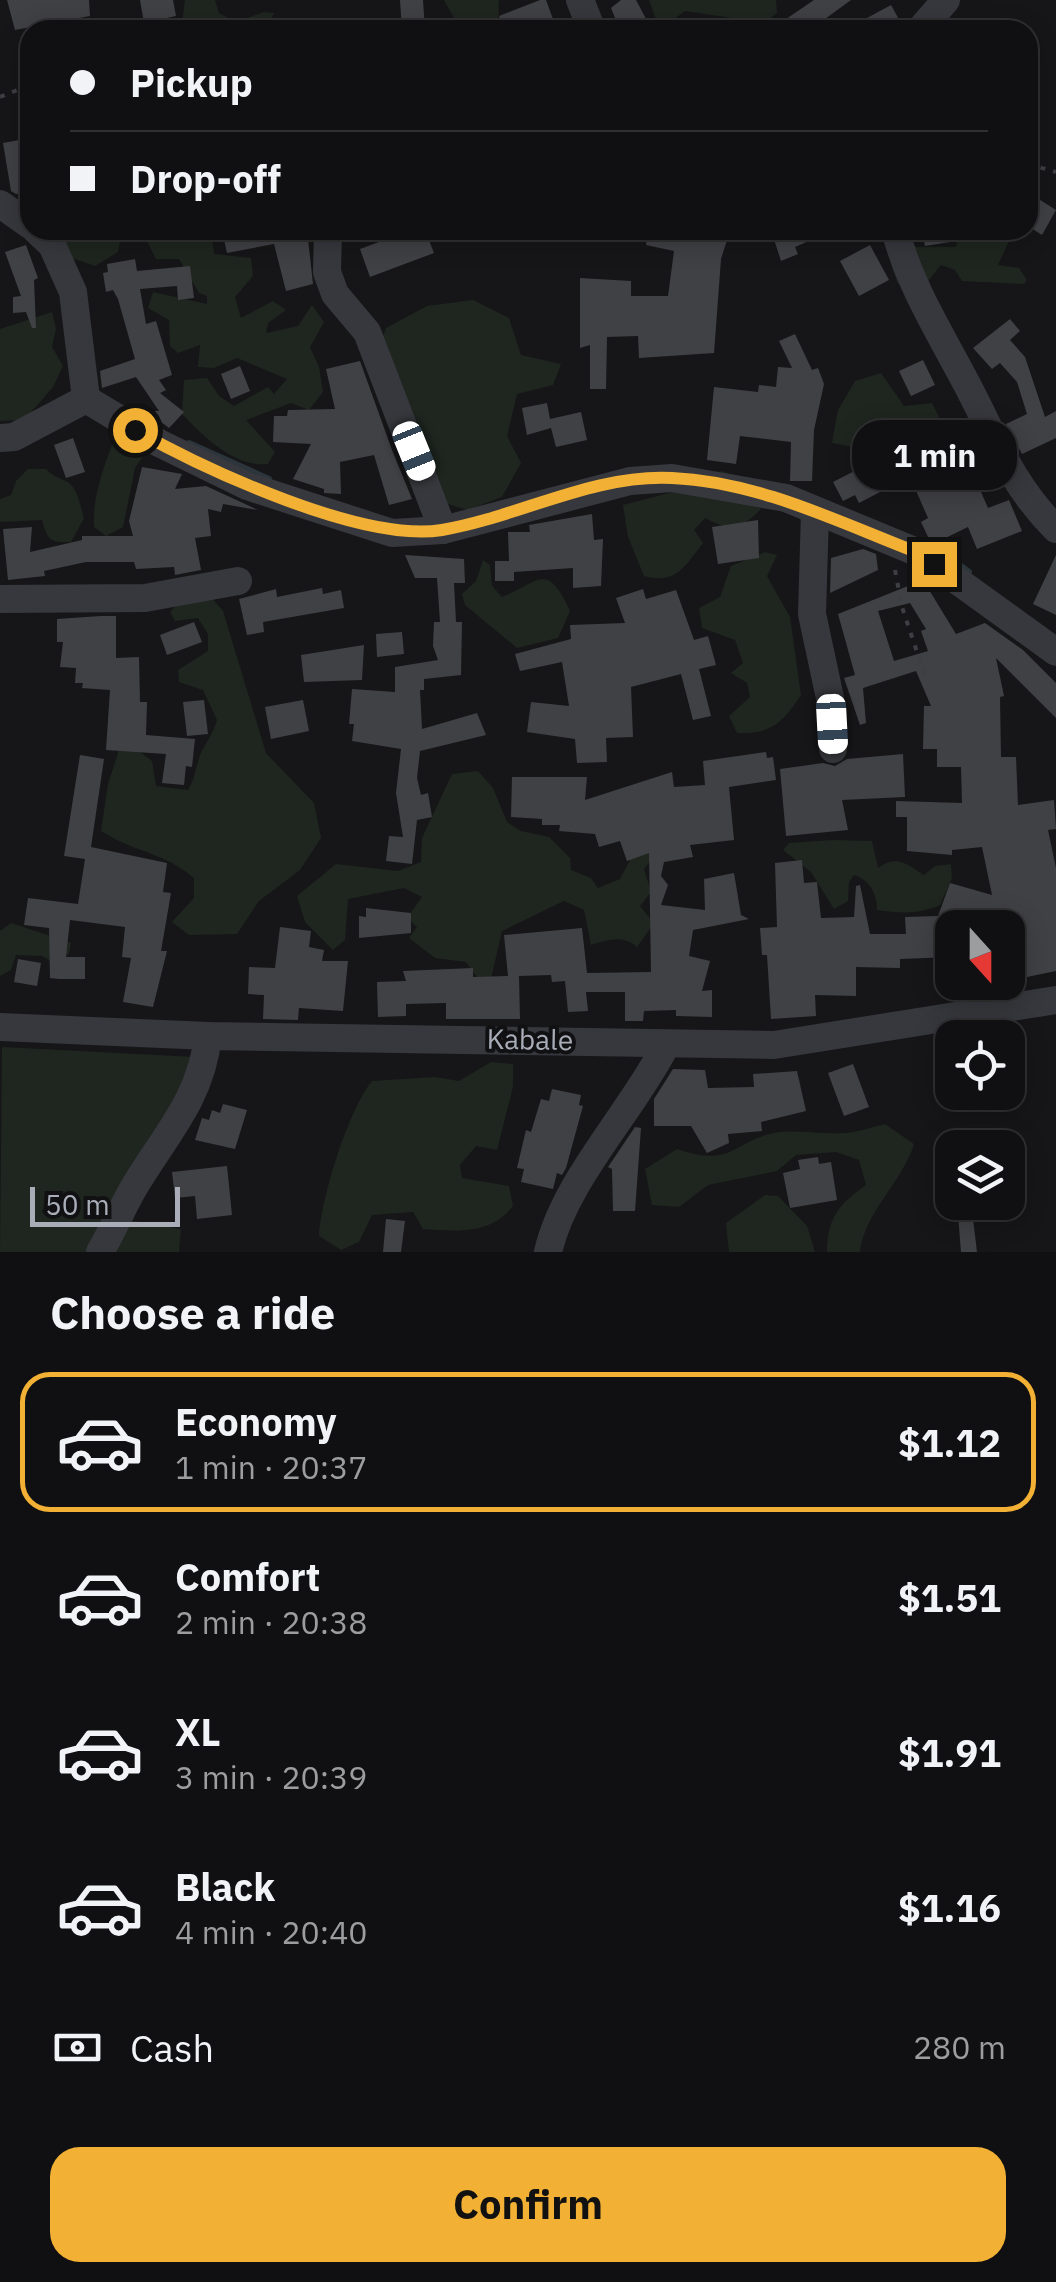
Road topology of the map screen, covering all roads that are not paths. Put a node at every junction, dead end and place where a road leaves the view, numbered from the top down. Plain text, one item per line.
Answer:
1 (946, 0) edge
2 (929, 20) edge
3 (46, 240) edge
4 (328, 240) edge
5 (899, 240) edge
6 (86, 399) junction
7 (0, 438) edge
8 (815, 512) junction
9 (1056, 529) edge
10 (443, 530) junction
11 (238, 581) dead end
12 (0, 598) edge
13 (1054, 653) edge
14 (833, 749) dead end
15 (1056, 1000) edge
16 (0, 1027) edge
17 (208, 1036) junction
18 (666, 1046) junction
19 (100, 1252) edge
20 (548, 1252) edge

1 - 2 street
3 - 6 street
4 - 10 street
5 - 9 street
6 - 7 street
6 - 10 street
8 - 10 street
8 - 13 street
8 - 14 street
11 - 12 street
15 - 18 street, Kabale
16 - 17 street, Kabale
17 - 18 street, Kabale
17 - 19 street
18 - 20 street

